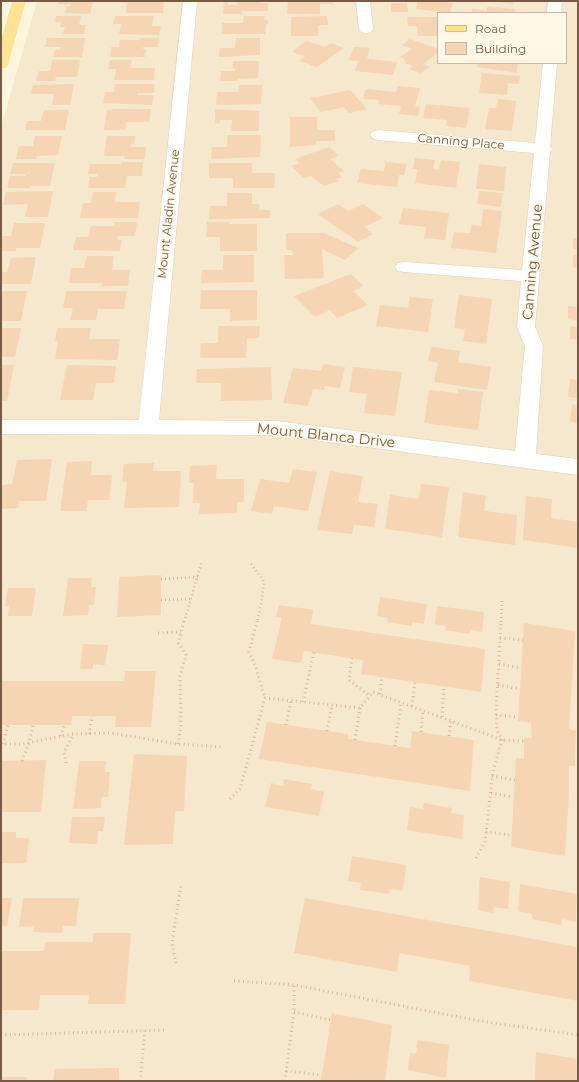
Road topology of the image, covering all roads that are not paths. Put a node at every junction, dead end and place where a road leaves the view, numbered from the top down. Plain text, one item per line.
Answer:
1 (19, 1) edge
2 (190, 1) edge
3 (363, 1) edge
4 (555, 1) edge
5 (554, 12) edge
6 (366, 28) dead end
7 (550, 64) edge
8 (1, 65) edge
9 (378, 135) dead end
10 (544, 149) junction
11 (404, 267) dead end
12 (531, 276) junction
13 (1, 426) edge
14 (148, 427) junction
15 (525, 460) junction
16 (578, 467) edge

1 - 8 main road
2 - 14 street, Mount Aladin Avenue
3 - 6 street
4 - 5 street
7 - 10 street, Canning Avenue
9 - 10 street, Canning Place
10 - 12 street, Canning Avenue
11 - 12 street
12 - 15 street, Canning Avenue
13 - 14 street, Mount Blanca Drive
14 - 15 street, Mount Blanca Drive
15 - 16 street, Mount Blanca Drive

